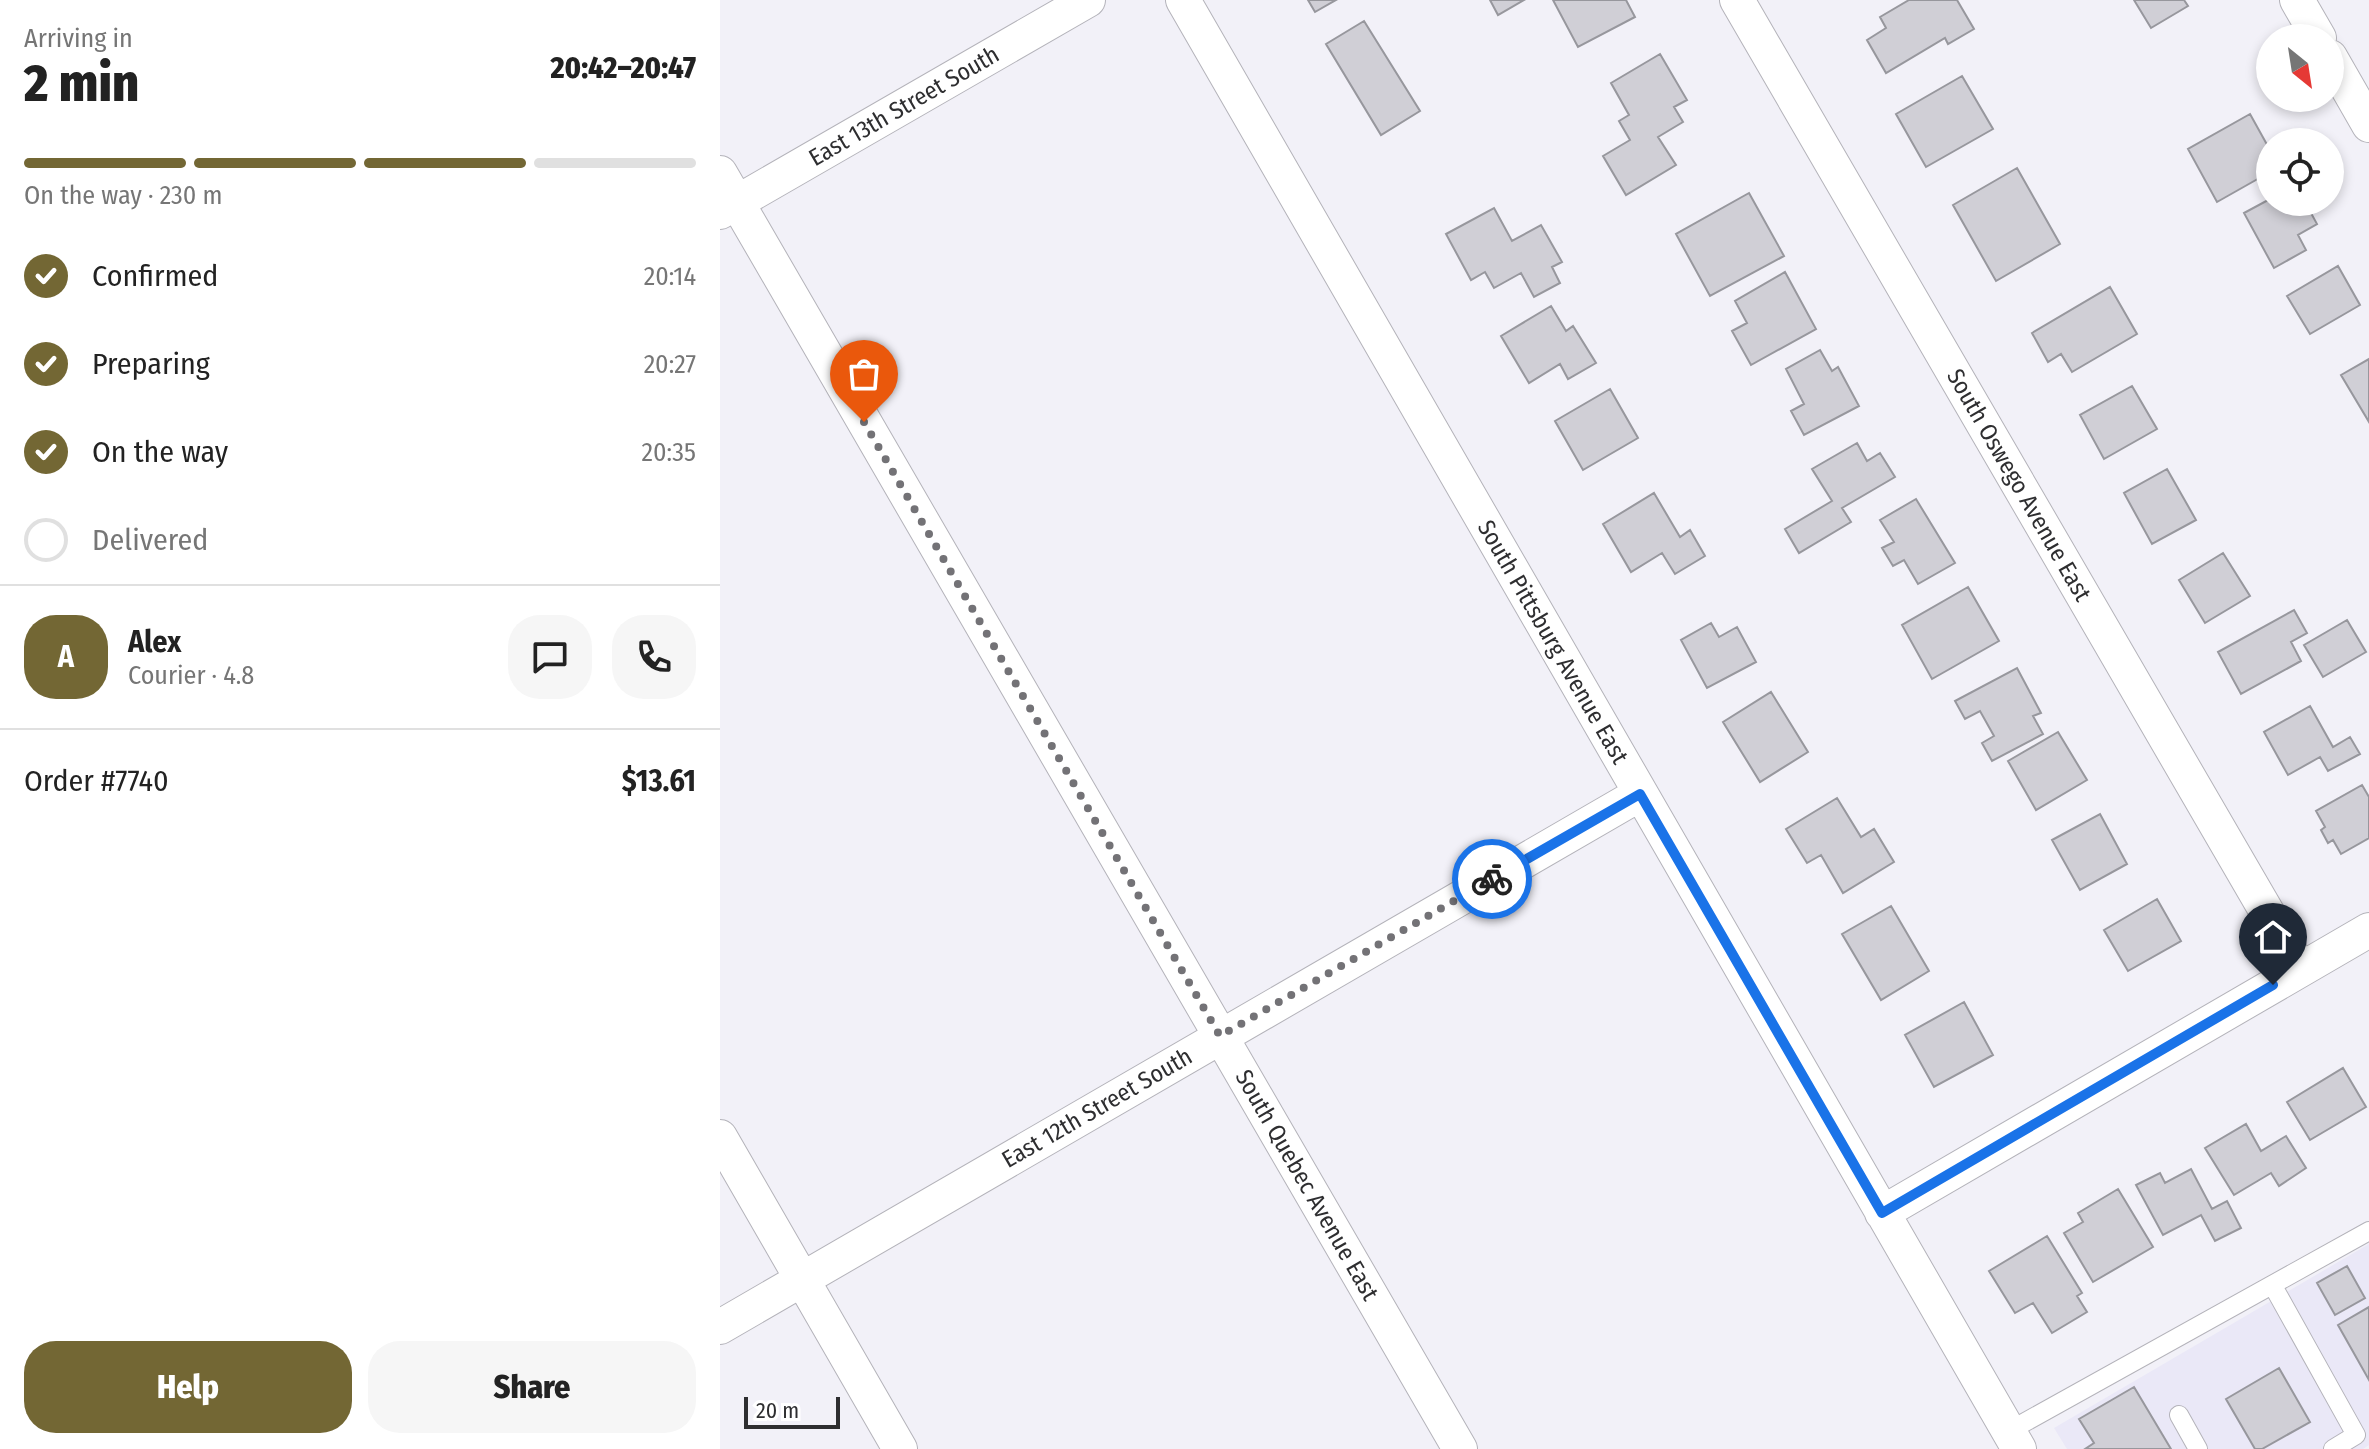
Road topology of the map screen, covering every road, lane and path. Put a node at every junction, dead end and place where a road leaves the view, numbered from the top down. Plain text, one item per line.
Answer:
1 (1088, 0) edge
2 (1183, 0) edge
3 (1737, 0) edge
4 (2297, 0) edge
5 (2311, 24) edge
6 (2344, 81) edge
7 (2369, 125) edge
8 (726, 196) edge
9 (1640, 794) junction
10 (2369, 930) edge
11 (2300, 969) junction
12 (1220, 1036) junction
13 (720, 1137) edge
14 (1882, 1213) junction
15 (2369, 1231) edge
16 (802, 1279) junction
17 (2273, 1286) junction
18 (720, 1327) edge
19 (2179, 1415) dead end
20 (2014, 1440) edge
21 (900, 1449) edge
22 (1460, 1449) edge
23 (2198, 1449) edge
24 (2333, 1449) edge

1 - 8 street, East 13th Street South
2 - 9 street, South Pittsburg Avenue East
3 - 11 street, South Oswego Avenue East
4 - 5 street
6 - 7 street
8 - 12 street, South Quebec Avenue East
9 - 12 street, East 12th Street South
9 - 14 street, South Pittsburg Avenue East
10 - 11 street
11 - 14 street
12 - 16 street, East 12th Street South
12 - 22 street, South Quebec Avenue East
13 - 16 street
14 - 20 street, South Pittsburg Avenue East
15 - 17 lane
16 - 18 street, East 12th Street South
16 - 21 street
17 - 20 lane
17 - 24 lane
19 - 23 lane

